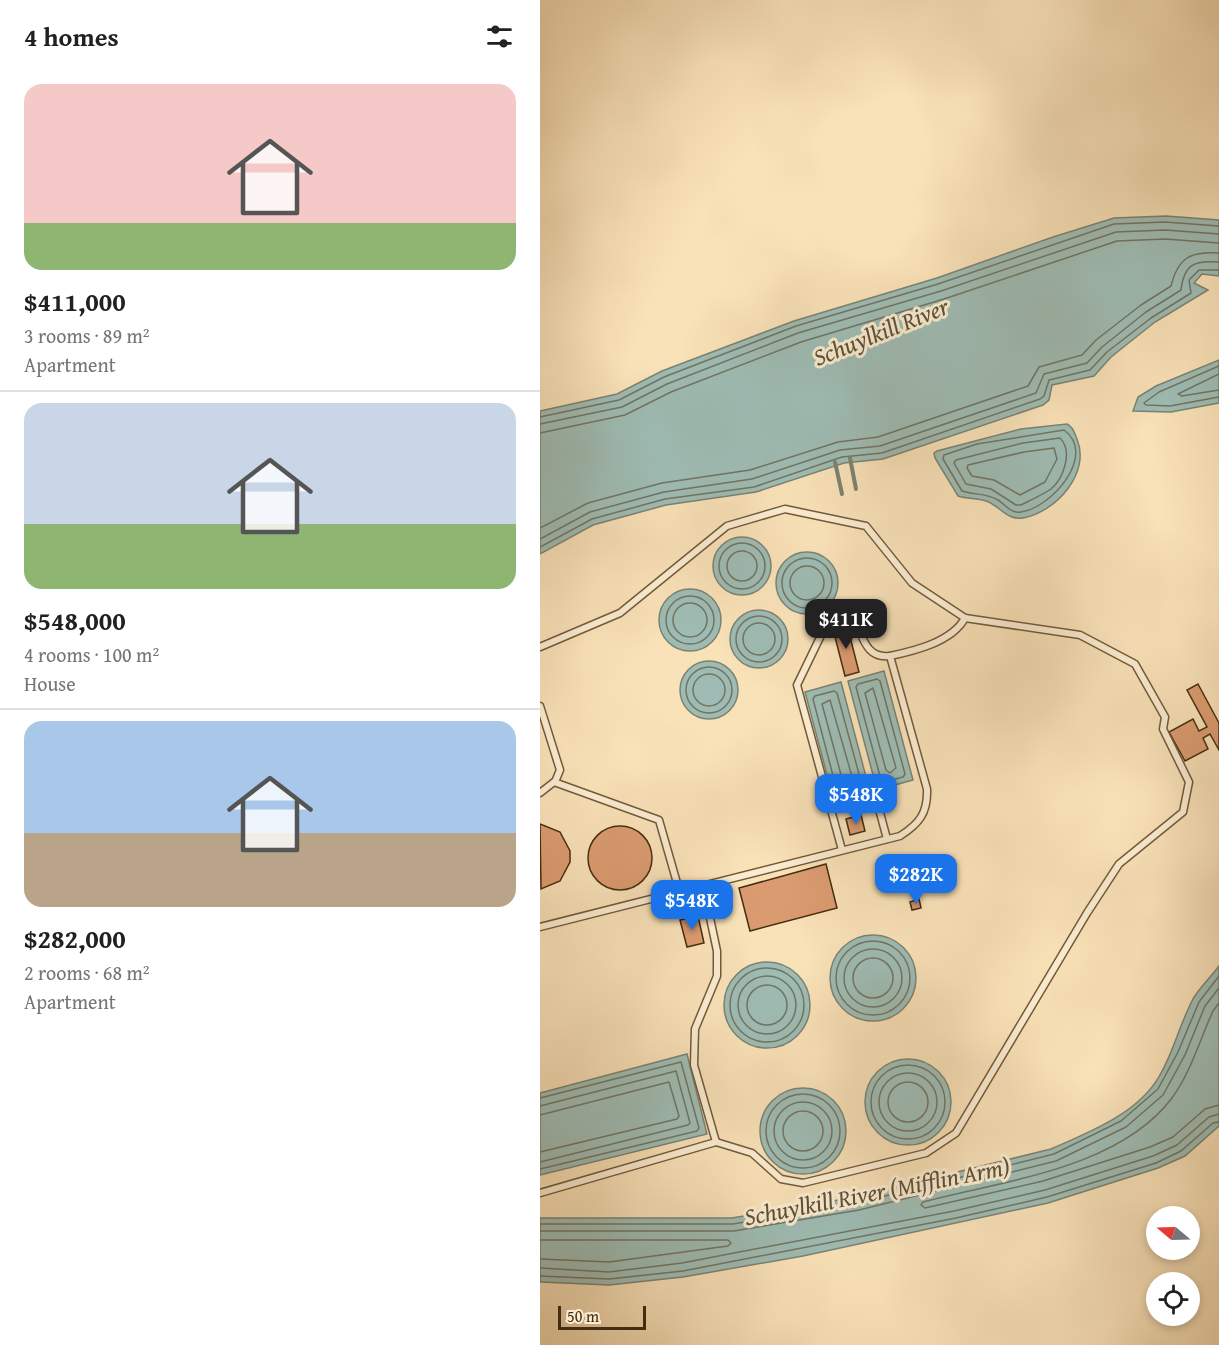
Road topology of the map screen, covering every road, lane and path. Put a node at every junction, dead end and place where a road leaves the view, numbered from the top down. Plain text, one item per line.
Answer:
1 (964, 618) junction
2 (540, 647) edge
3 (890, 656) junction
4 (540, 705) edge
5 (555, 782) junction
6 (540, 793) edge
7 (875, 794) dead end
8 (886, 839) junction
9 (842, 850) junction
10 (703, 885) junction
11 (679, 890) junction
12 (540, 927) edge
13 (716, 1142) junction
14 (540, 1193) edge

1 - 2 lane
1 - 3 lane
1 - 13 lane
3 - 8 lane
3 - 9 lane
4 - 5 lane
5 - 6 lane
5 - 11 lane
7 - 8 lane
8 - 9 lane
9 - 10 lane
10 - 11 lane
10 - 13 lane
11 - 12 lane
13 - 14 lane

